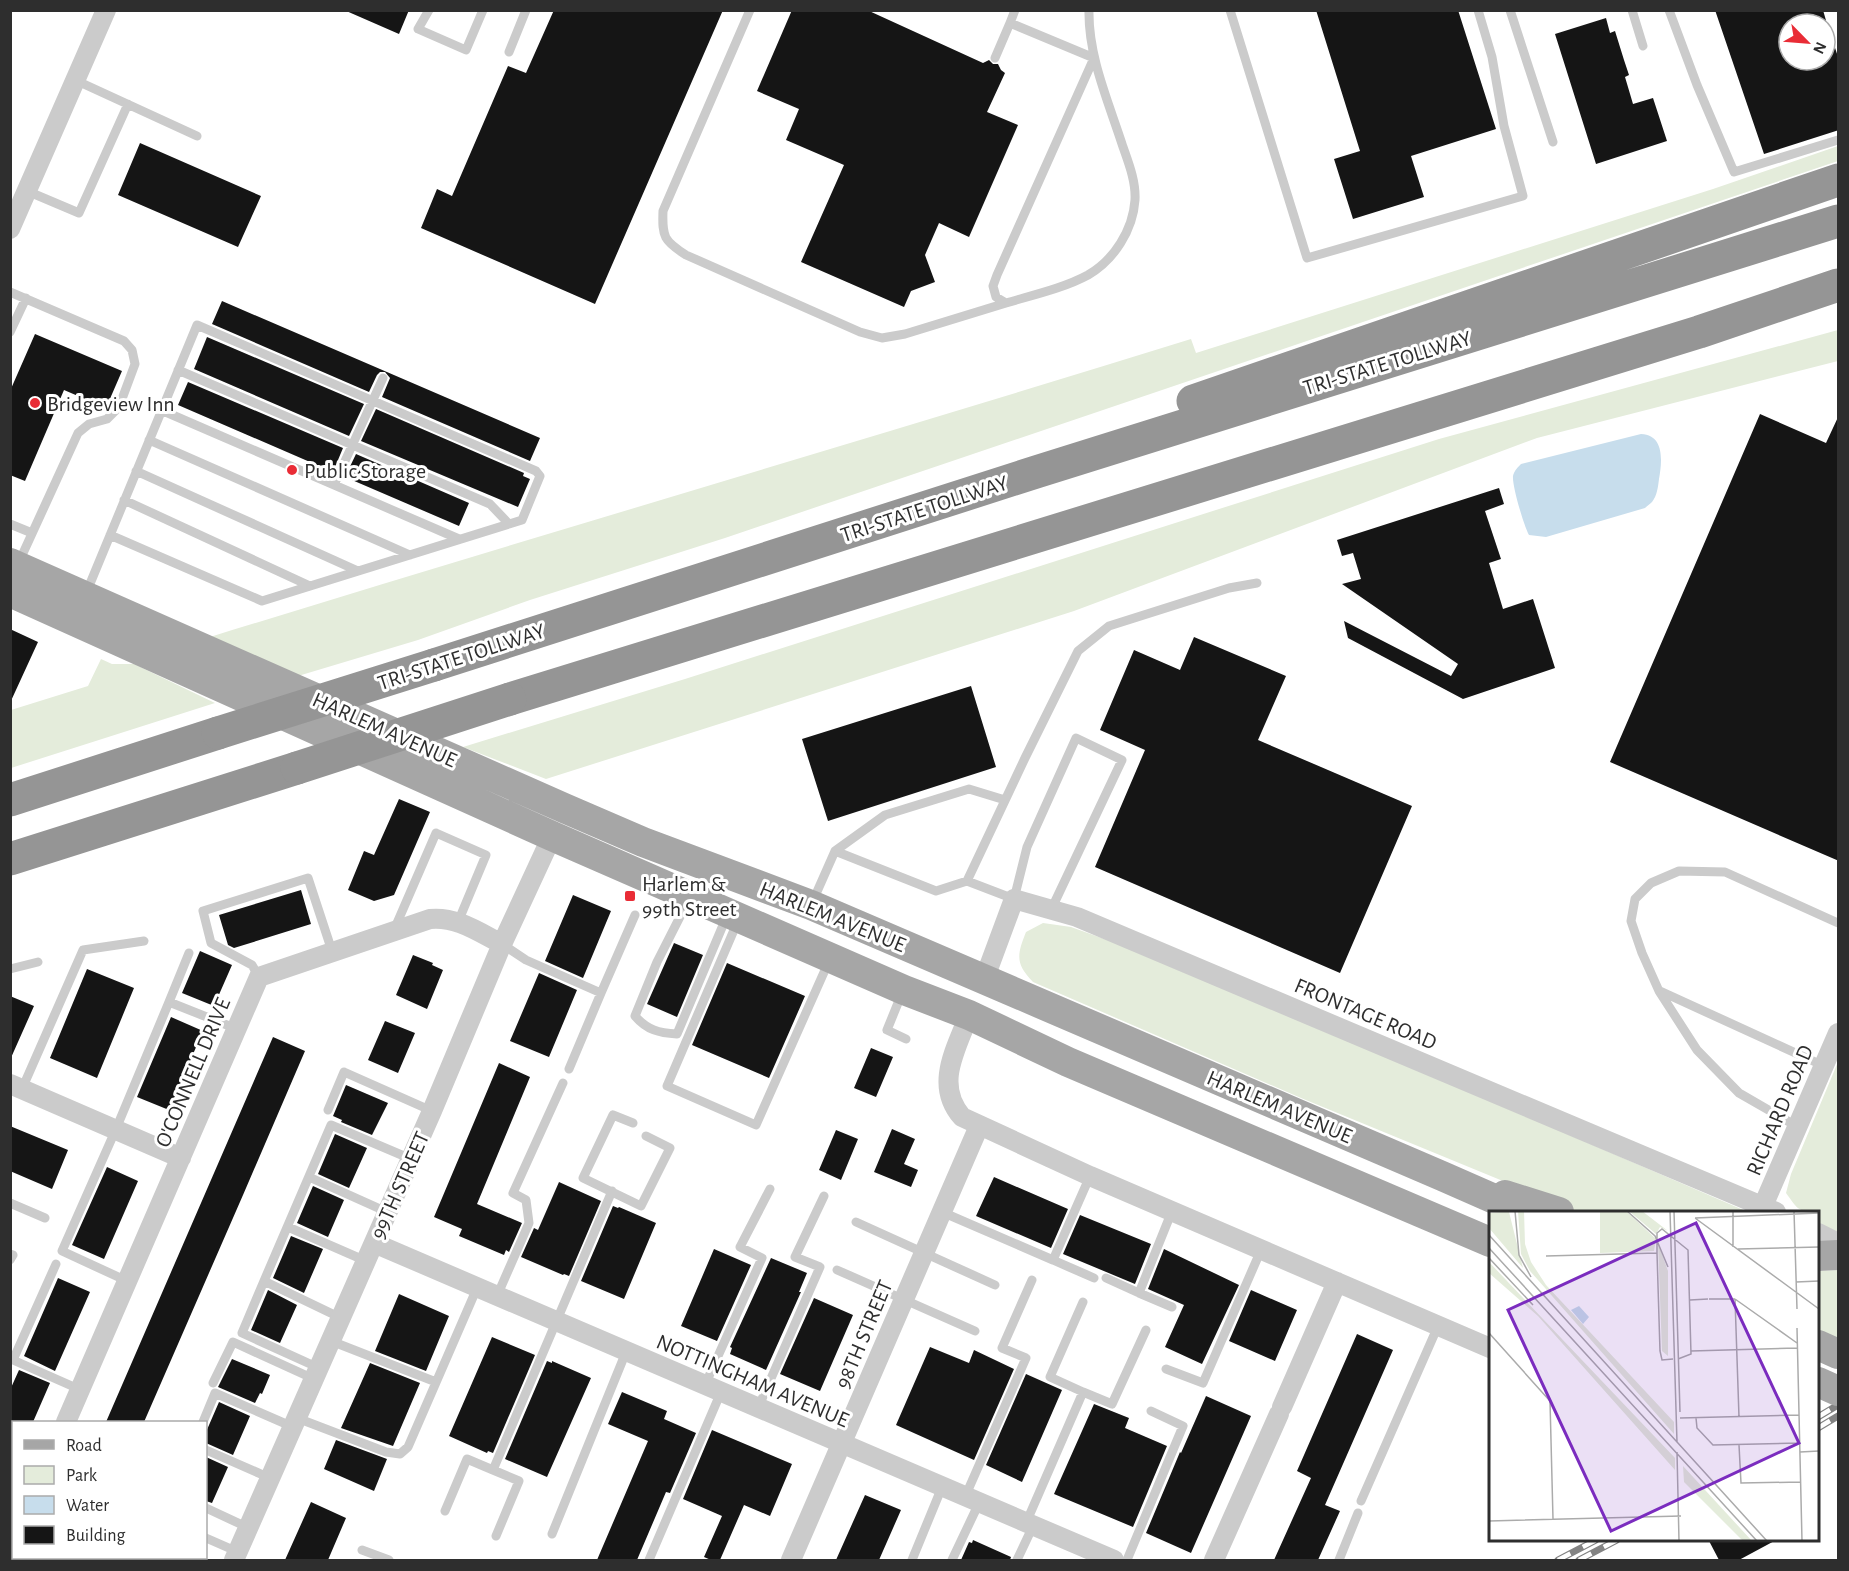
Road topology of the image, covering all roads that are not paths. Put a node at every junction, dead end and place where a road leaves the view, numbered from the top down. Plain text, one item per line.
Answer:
1 (106, 10) edge
2 (429, 10) edge
3 (483, 10) edge
4 (526, 10) edge
5 (750, 10) edge
6 (1015, 10) edge
7 (1089, 10) edge
8 (1230, 10) edge
9 (1478, 10) edge
10 (1510, 10) edge
11 (1632, 10) edge
12 (1670, 10) edge
13 (1010, 23) junction
14 (1643, 46) dead end
15 (509, 52) dead end
16 (995, 58) dead end
17 (1095, 58) junction
18 (75, 80) junction
19 (128, 104) junction
20 (197, 136) dead end
21 (1839, 140) edge
22 (1553, 142) dead end
23 (1839, 180) edge
24 (27, 191) junction
25 (1839, 221) edge
26 (10, 229) edge
27 (1839, 285) edge
28 (10, 292) edge
29 (26, 298) junction
30 (1839, 301) edge
31 (1006, 303) junction
32 (10, 332) edge
33 (1700, 332) junction
34 (178, 370) junction
35 (382, 378) dead end
36 (372, 401) junction
37 (161, 411) junction
38 (149, 440) junction
39 (353, 445) junction
40 (136, 471) junction
41 (1036, 472) junction
42 (334, 485) junction
43 (124, 500) junction
44 (10, 524) edge
45 (509, 524) junction
46 (32, 534) junction
47 (111, 535) junction
48 (459, 539) junction
49 (410, 555) junction
50 (358, 571) junction
51 (13, 574) edge
52 (1257, 583) dead end
53 (310, 586) junction
54 (84, 596) junction
55 (10, 800) edge
56 (1005, 800) junction
57 (564, 808) junction
58 (552, 836) junction
59 (835, 851) junction
60 (10, 859) edge
61 (967, 881) junction
62 (691, 896) junction
63 (1014, 899) junction
64 (811, 905) junction
65 (1051, 910) junction
66 (635, 915) dead end
67 (734, 915) junction
68 (458, 922) junction
69 (1839, 923) edge
70 (394, 931) junction
71 (144, 941) dead end
72 (502, 944) junction
73 (332, 951) junction
74 (189, 953) dead end
75 (830, 957) junction
76 (39, 962) dead end
77 (10, 969) edge
78 (260, 977) junction
79 (984, 980) junction
80 (904, 990) junction
81 (1659, 991) junction
82 (601, 993) junction
83 (169, 1002) junction
84 (969, 1015) junction
85 (237, 1029) junction
86 (1839, 1033) edge
87 (906, 1039) dead end
88 (1824, 1066) junction
89 (569, 1069) dead end
90 (563, 1083) dead end
91 (14, 1086) edge
92 (328, 1110) dead end
93 (432, 1111) junction
94 (633, 1123) dead end
95 (979, 1126) junction
96 (1798, 1127) junction
97 (116, 1129) junction
98 (646, 1136) dead end
99 (181, 1158) junction
100 (411, 1159) junction
101 (1090, 1176) junction
102 (1442, 1176) junction
103 (309, 1177) junction
104 (770, 1189) dead end
105 (612, 1191) junction
106 (824, 1196) dead end
107 (10, 1203) edge
108 (1770, 1209) edge
109 (1172, 1211) junction
110 (1522, 1211) edge
111 (1556, 1211) edge
112 (387, 1212) junction
113 (942, 1212) junction
114 (45, 1218) dead end
115 (856, 1222) dead end
116 (288, 1227) junction
117 (1819, 1233) edge
118 (1489, 1241) edge
119 (1839, 1243) edge
120 (1262, 1250) junction
121 (370, 1252) junction
122 (10, 1254) edge
123 (924, 1254) junction
124 (1839, 1255) edge
125 (1819, 1256) edge
126 (10, 1260) edge
127 (1053, 1260) junction
128 (56, 1264) dead end
129 (837, 1270) dead end
130 (1094, 1278) dead end
131 (1106, 1278) dead end
132 (1032, 1280) dead end
133 (128, 1281) junction
134 (264, 1281) junction
135 (1337, 1282) junction
136 (995, 1285) dead end
137 (477, 1288) junction
138 (1139, 1293) junction
139 (497, 1296) junction
140 (904, 1299) junction
141 (1083, 1302) dead end
142 (1172, 1307) dead end
143 (341, 1318) junction
144 (556, 1322) junction
145 (1438, 1326) junction
146 (1146, 1330) dead end
147 (975, 1331) dead end
148 (331, 1341) junction
149 (1819, 1345) edge
150 (1489, 1347) edge
151 (626, 1352) junction
152 (1839, 1354) edge
153 (12, 1363) edge
154 (1166, 1368) dead end
155 (1839, 1371) edge
156 (317, 1373) junction
157 (436, 1382) junction
158 (1819, 1382) edge
159 (213, 1383) dead end
160 (1819, 1383) edge
161 (713, 1389) junction
162 (81, 1390) junction
163 (1839, 1391) edge
164 (1083, 1392) junction
165 (758, 1408) junction
166 (1150, 1411) dead end
167 (66, 1421) edge
168 (202, 1421) edge
169 (295, 1422) junction
170 (842, 1443) junction
171 (207, 1450) edge
172 (493, 1470) junction
173 (270, 1479) junction
174 (942, 1487) junction
175 (972, 1500) junction
176 (1361, 1501) dead end
177 (207, 1509) edge
178 (445, 1511) dead end
179 (1358, 1513) dead end
180 (1029, 1524) junction
181 (249, 1528) junction
182 (552, 1534) dead end
183 (496, 1536) dead end
184 (207, 1539) edge
185 (362, 1550) dead end
186 (236, 1556) edge
187 (389, 1560) edge
188 (649, 1560) edge
189 (791, 1560) edge
190 (912, 1560) edge
191 (952, 1560) edge
192 (1017, 1560) edge
193 (1114, 1560) edge
194 (1127, 1560) edge
195 (1214, 1560) edge
196 (1339, 1560) edge

1 - 18 street
2 - 3 lane
4 - 15 lane
5 - 31 lane
6 - 13 lane
7 - 17 lane
8 - 9 lane
10 - 22 lane
11 - 14 lane
12 - 21 lane
13 - 16 lane
13 - 17 lane
17 - 31 lane
17 - 31 lane
18 - 19 lane
18 - 24 street
19 - 20 lane
19 - 24 lane
23 - 41 highway
24 - 26 street
25 - 41 highway, TRI-STATE TOLLWAY
27 - 33 highway
28 - 29 lane
29 - 32 lane
29 - 46 lane
30 - 33 highway
33 - 60 highway, bridge
34 - 36 lane
34 - 37 lane
34 - 39 lane
35 - 36 lane
36 - 39 lane
36 - 45 lane
37 - 38 lane
37 - 42 lane
38 - 40 lane
38 - 49 lane
39 - 42 lane
39 - 45 lane
40 - 43 lane
40 - 50 lane
41 - 55 highway, TRI-STATE TOLLWAY, bridge
42 - 48 lane
43 - 47 lane
43 - 53 lane
44 - 46 lane
45 - 48 lane
46 - 51 lane
47 - 53 lane
47 - 54 lane
48 - 49 lane
49 - 50 lane
50 - 53 lane
51 - 54 main road, HARLEM AVENUE
51 - 58 main road, HARLEM AVENUE
52 - 56 lane
54 - 57 main road, HARLEM AVENUE
56 - 59 lane
56 - 61 lane
57 - 58 main road, 99TH STREET
57 - 64 main road, HARLEM AVENUE
58 - 62 main road, HARLEM AVENUE
58 - 72 street, 99TH STREET
59 - 61 lane
59 - 64 lane
61 - 63 lane
62 - 67 main road, HARLEM AVENUE
62 - 67 lane
63 - 65 street, FRONTAGE ROAD
63 - 65 lane
63 - 79 street
64 - 79 main road, HARLEM AVENUE
65 - 108 street, FRONTAGE ROAD
66 - 82 lane
67 - 75 main road, HARLEM AVENUE
67 - 75 lane
68 - 70 street
68 - 70 lane
68 - 72 street
69 - 81 lane
70 - 73 street
71 - 91 lane
72 - 82 lane
72 - 93 street, 99TH STREET
73 - 78 street
73 - 78 lane
74 - 83 lane
75 - 80 main road, HARLEM AVENUE
76 - 77 lane
78 - 85 street, O'CONNELL DRIVE
79 - 102 main road, HARLEM AVENUE
80 - 84 main road, HARLEM AVENUE
80 - 87 lane
81 - 88 lane
81 - 96 lane
82 - 89 lane
83 - 85 lane
83 - 97 lane
84 - 95 street
84 - 118 main road, HARLEM AVENUE
85 - 99 street, O'CONNELL DRIVE
86 - 88 street, RICHARD ROAD
88 - 96 street, RICHARD ROAD
90 - 139 lane
91 - 97 street
92 - 93 lane
93 - 100 street, 99TH STREET
94 - 105 lane
95 - 101 street
95 - 113 street, 98TH STREET
96 - 108 street, RICHARD ROAD
97 - 99 street
97 - 133 lane
98 - 105 lane
99 - 133 street, O'CONNELL DRIVE
100 - 103 lane
100 - 112 street, 99TH STREET
101 - 109 street
101 - 127 lane
102 - 110 main road, HARLEM AVENUE
102 - 111 main road
103 - 112 lane
103 - 116 lane
104 - 161 lane
105 - 144 lane
106 - 165 lane
107 - 114 lane
109 - 120 street
109 - 138 lane
112 - 121 street, 99TH STREET
113 - 123 street, 98TH STREET
113 - 127 lane
115 - 123 lane
116 - 121 lane
116 - 134 lane
117 - 119 street
120 - 135 street
120 - 154 lane
121 - 137 street, NOTTINGHAM AVENUE
121 - 143 street, 99TH STREET
122 - 126 lane
123 - 136 lane
123 - 140 street, 98TH STREET
124 - 125 main road
127 - 130 lane
128 - 153 lane
129 - 140 lane
131 - 138 lane
132 - 175 lane
133 - 162 street, O'CONNELL DRIVE
134 - 143 lane
134 - 156 lane
135 - 145 street
135 - 195 street
137 - 139 street, NOTTINGHAM AVENUE
137 - 157 lane
138 - 142 lane
139 - 144 street, NOTTINGHAM AVENUE
140 - 147 lane
140 - 170 street, 98TH STREET
141 - 164 lane
143 - 148 street, 99TH STREET
144 - 151 street, NOTTINGHAM AVENUE
144 - 172 lane
145 - 150 street
145 - 176 lane
146 - 164 lane
148 - 156 street, 99TH STREET
148 - 157 lane
149 - 152 main road
151 - 161 street, NOTTINGHAM AVENUE
151 - 182 lane
153 - 162 lane
155 - 158 street
156 - 159 lane
156 - 169 street, 99TH STREET
157 - 169 lane
160 - 163 main road, bridge
161 - 165 street, NOTTINGHAM AVENUE
161 - 188 lane
162 - 167 street, O'CONNELL DRIVE
164 - 180 lane
165 - 170 street, NOTTINGHAM AVENUE
166 - 194 lane
168 - 169 lane
169 - 173 street, 99TH STREET
170 - 174 street, NOTTINGHAM AVENUE
170 - 189 street, 98TH STREET
171 - 173 lane
172 - 178 lane
172 - 183 lane
173 - 181 street, 99TH STREET
174 - 175 street, NOTTINGHAM AVENUE
174 - 190 lane
175 - 180 street, NOTTINGHAM AVENUE
175 - 191 lane
177 - 181 lane
179 - 196 lane
180 - 192 lane
180 - 193 street, NOTTINGHAM AVENUE
181 - 186 street, 99TH STREET
184 - 186 lane
185 - 187 lane

